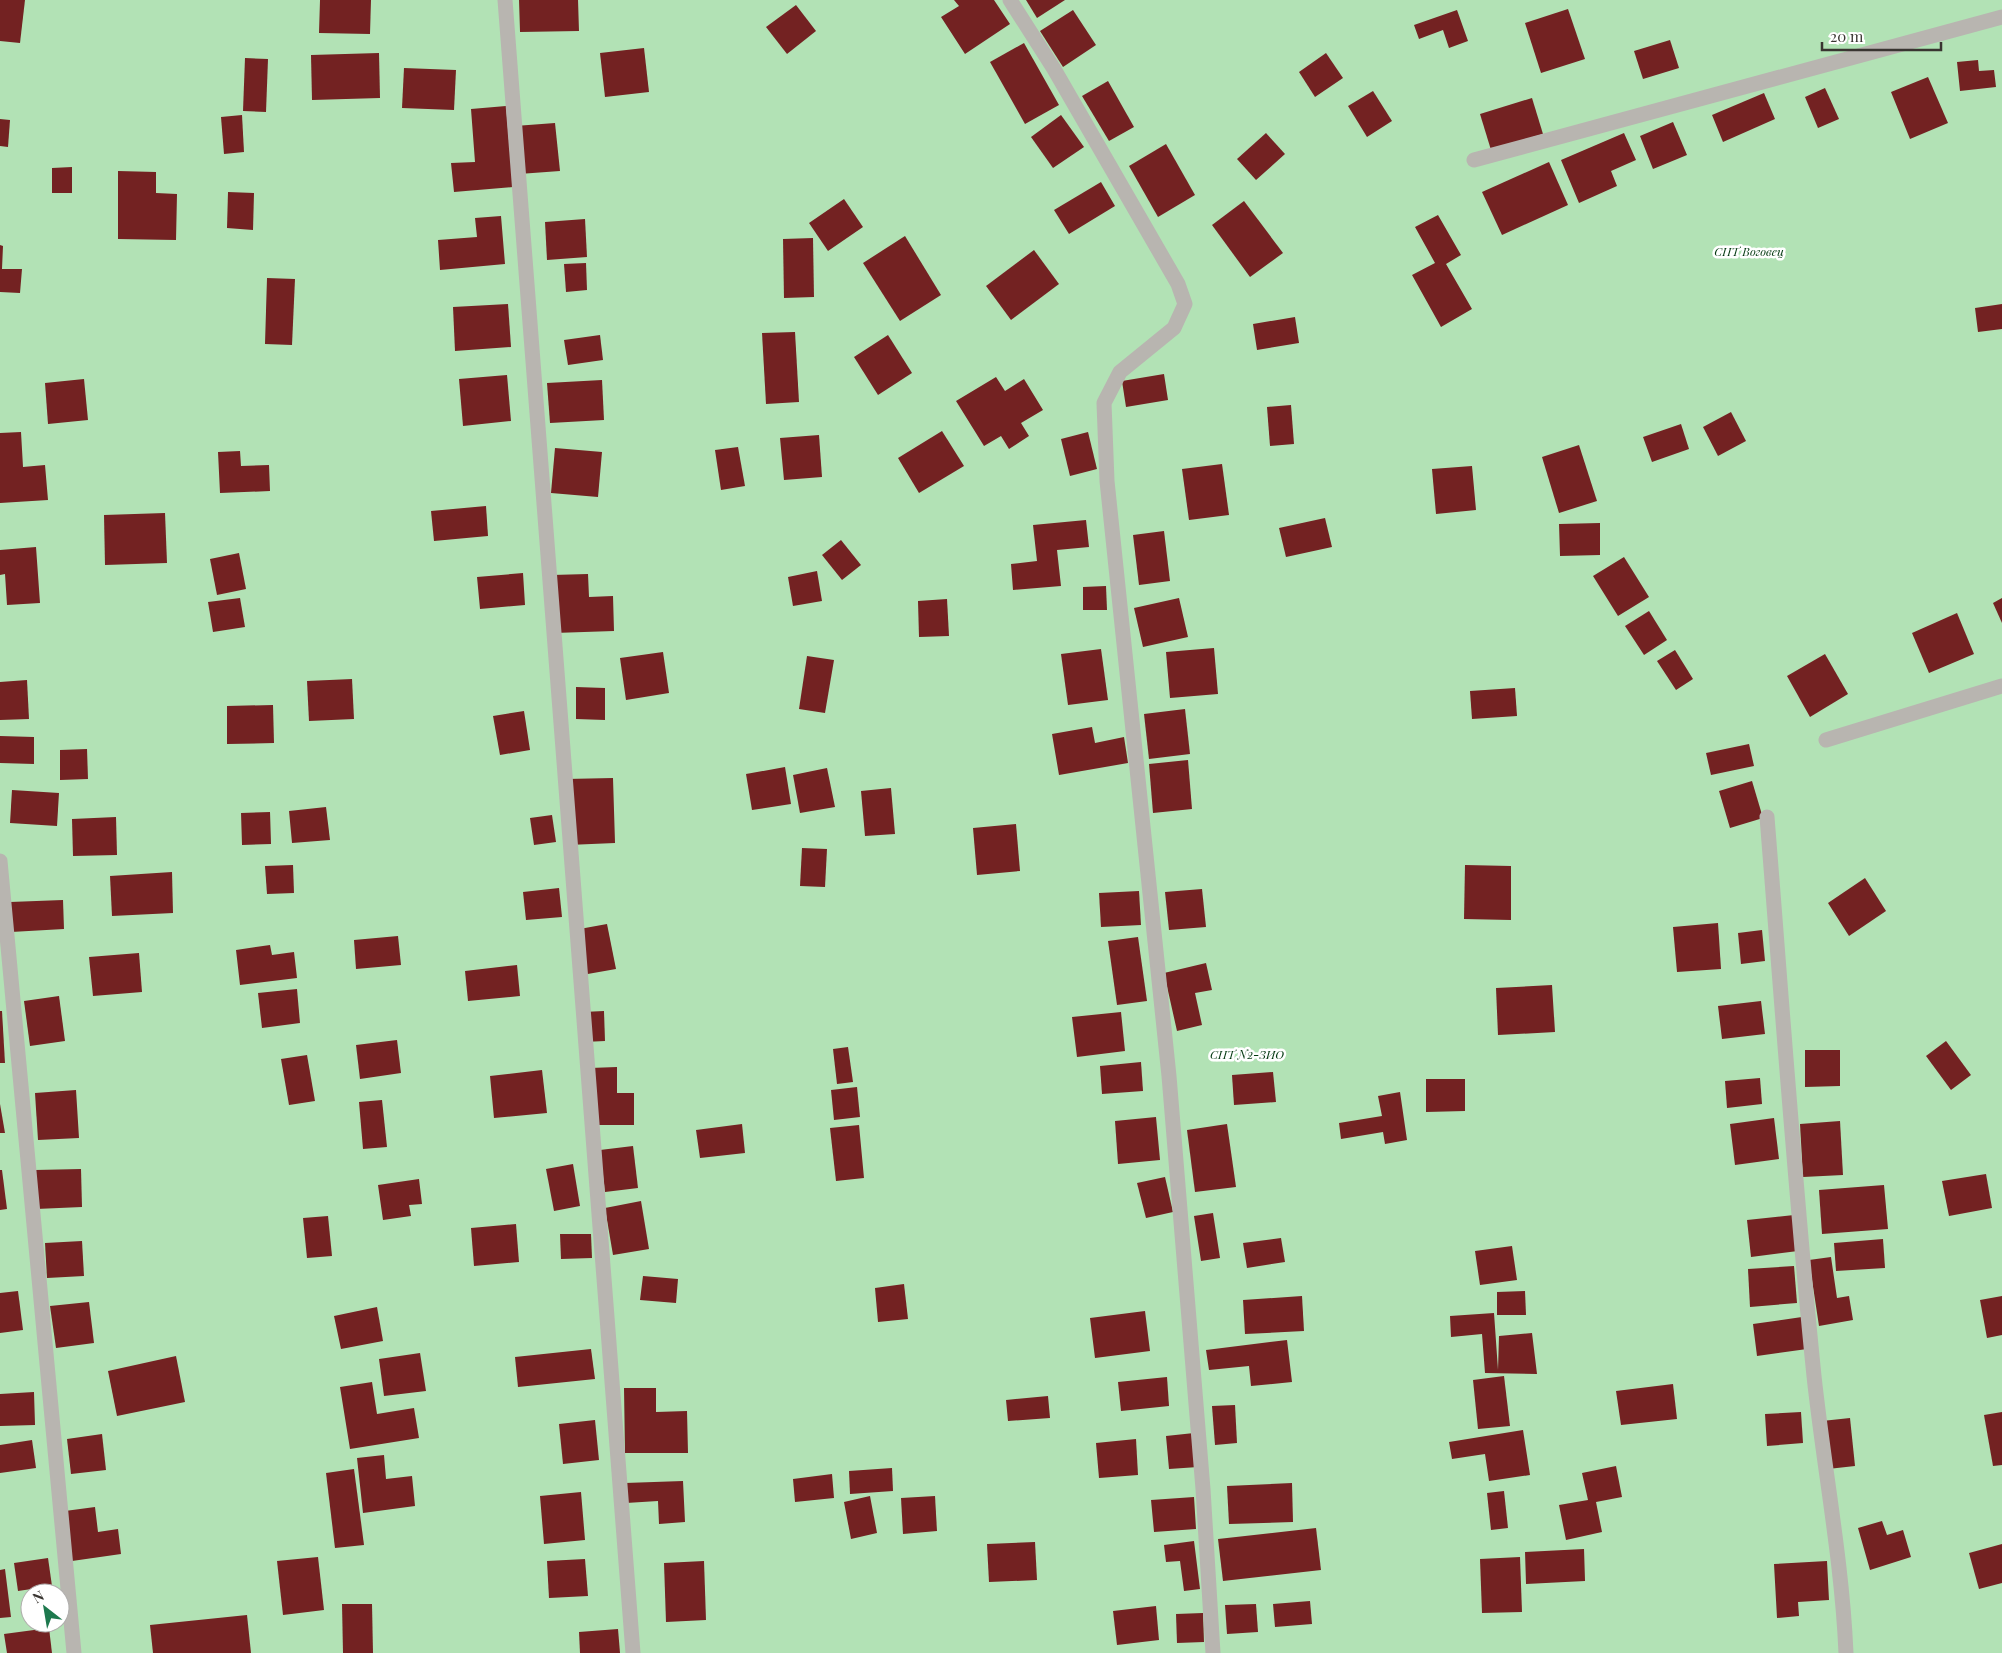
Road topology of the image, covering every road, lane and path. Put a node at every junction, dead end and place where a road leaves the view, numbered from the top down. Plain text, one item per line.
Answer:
1 (505, 0) edge
2 (1010, 0) edge
3 (2002, 17) edge
4 (1474, 160) dead end
5 (2002, 686) edge
6 (1826, 740) dead end
7 (1767, 817) dead end
8 (0, 861) edge
9 (74, 1653) edge
10 (633, 1653) edge
11 (1213, 1653) edge
12 (1846, 1653) edge

1 - 10 lane
2 - 11 lane
3 - 4 lane
5 - 6 lane
7 - 12 lane
8 - 9 lane

